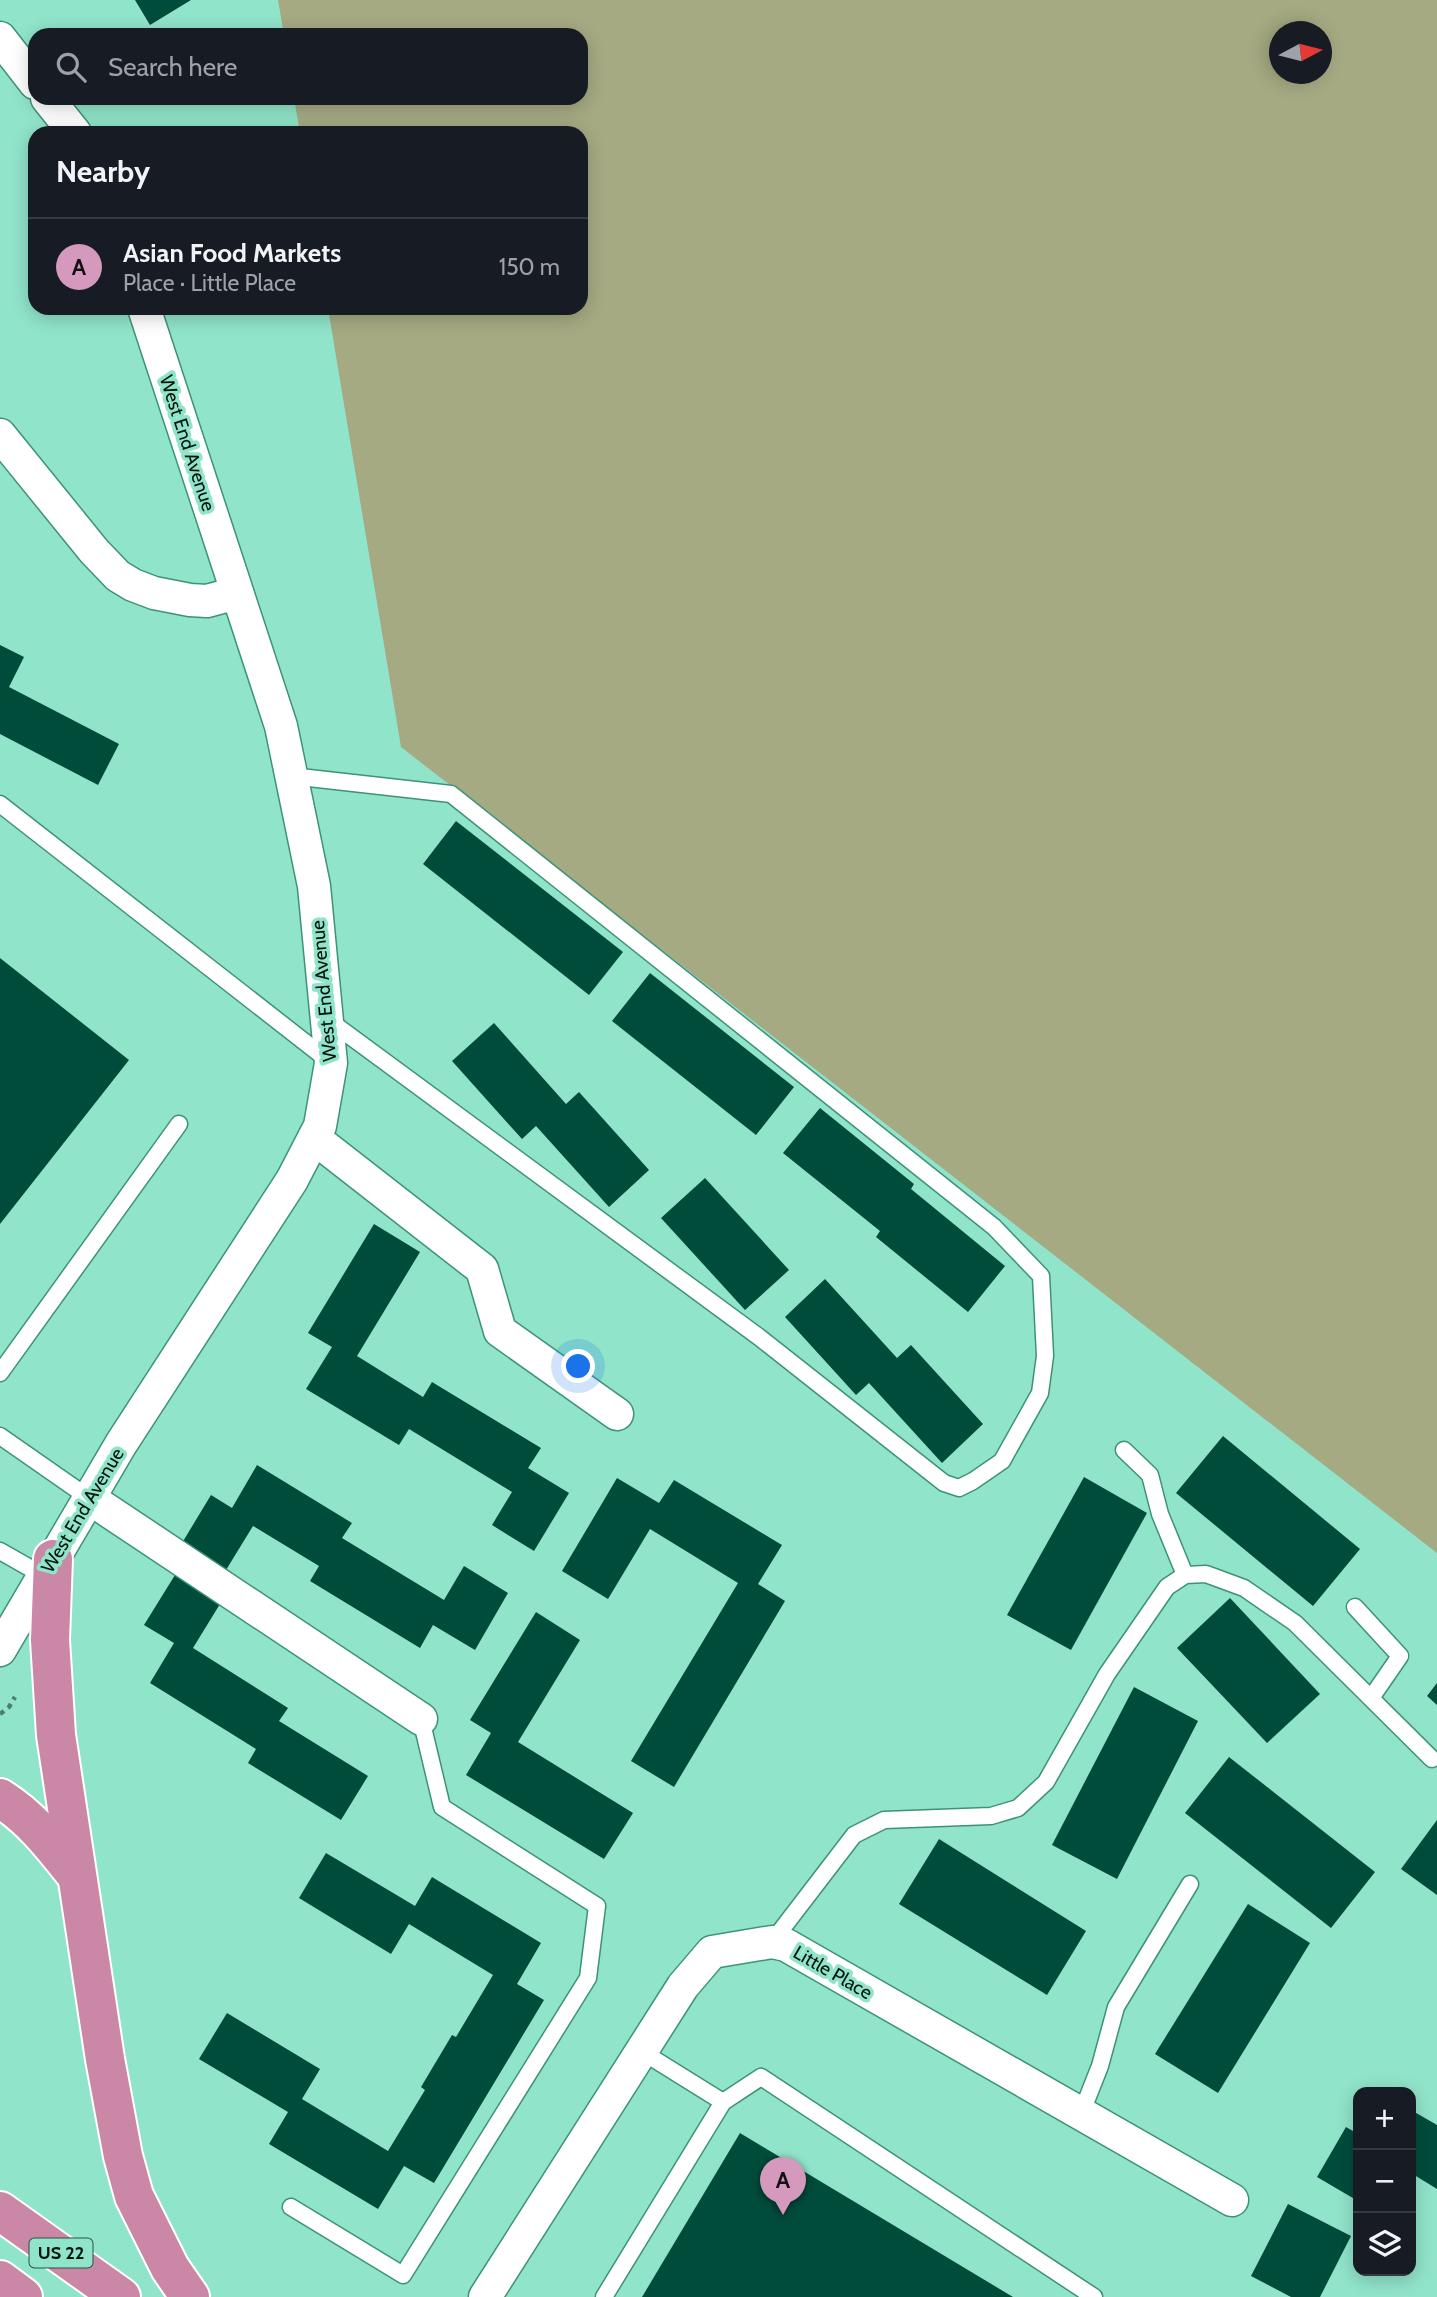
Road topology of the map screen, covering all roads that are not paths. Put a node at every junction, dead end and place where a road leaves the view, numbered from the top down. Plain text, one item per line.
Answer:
1 (0, 38) edge
2 (28, 74) edge
3 (53, 105) edge
4 (69, 126) edge
5 (146, 315) edge
6 (0, 435) edge
7 (237, 593) junction
8 (291, 776) junction
9 (0, 804) edge
10 (327, 1019) junction
11 (331, 1063) junction
12 (179, 1124) dead end
13 (314, 1138) junction
14 (0, 1373) edge
15 (617, 1414) dead end
16 (0, 1436) edge
17 (1124, 1450) dead end
18 (89, 1498) junction
19 (0, 1550) edge
20 (48, 1567) junction
21 (1185, 1575) junction
22 (1355, 1607) dead end
23 (0, 1650) edge
24 (1371, 1698) junction
25 (421, 1719) joint
26 (1432, 1759) dead end
27 (0, 1798) edge
28 (77, 1877) junction
29 (1190, 1884) dead end
30 (772, 1942) junction
31 (641, 2051) junction
32 (723, 2102) junction
33 (1082, 2114) junction
34 (1232, 2200) dead end
35 (290, 2207) dead end
36 (0, 2211) edge
37 (0, 2280) edge
38 (491, 2295) edge
39 (23, 2297) edge
40 (121, 2297) edge
41 (190, 2297) edge
42 (604, 2297) edge
43 (1094, 2297) edge

1 - 2 street
3 - 4 street
5 - 7 street, West End Avenue
6 - 7 street
7 - 8 street, West End Avenue
8 - 10 street, West End Avenue
8 - 10 lane
9 - 11 lane
10 - 11 street, West End Avenue
11 - 13 street, West End Avenue
12 - 14 lane
13 - 15 street
13 - 18 street, West End Avenue
16 - 18 lane
17 - 21 lane
18 - 20 street, West End Avenue
18 - 25 street
19 - 20 lane
20 - 23 street, West End Avenue
20 - 28 highway
21 - 24 lane
21 - 30 lane
22 - 24 lane
24 - 26 lane
25 - 35 lane
27 - 28 highway
28 - 41 highway
29 - 33 lane
30 - 31 street, Little Place
30 - 33 street, Little Place
31 - 32 lane
31 - 38 street, Little Place
32 - 42 lane
32 - 43 lane
33 - 34 street, Little Place
36 - 40 highway, US 22
37 - 39 highway, US 22

